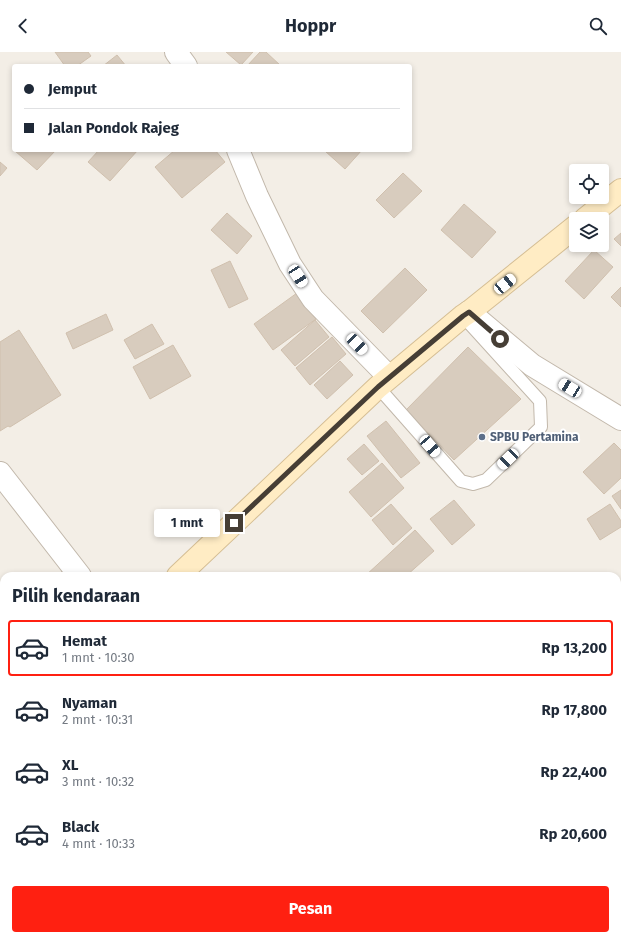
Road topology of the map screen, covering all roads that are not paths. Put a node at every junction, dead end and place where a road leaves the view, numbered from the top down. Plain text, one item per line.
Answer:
1 (176, 52) edge
2 (185, 64) edge
3 (239, 152) edge
4 (620, 193) edge
5 (594, 212) edge
6 (569, 232) edge
7 (466, 314) junction
8 (384, 382) junction
9 (621, 419) edge
10 (0, 473) edge
11 (77, 572) edge
12 (182, 572) edge

1 - 2 street
3 - 8 street
4 - 5 main road
6 - 7 main road
7 - 8 main road
7 - 8 lane
7 - 9 street
8 - 12 main road
10 - 11 street

